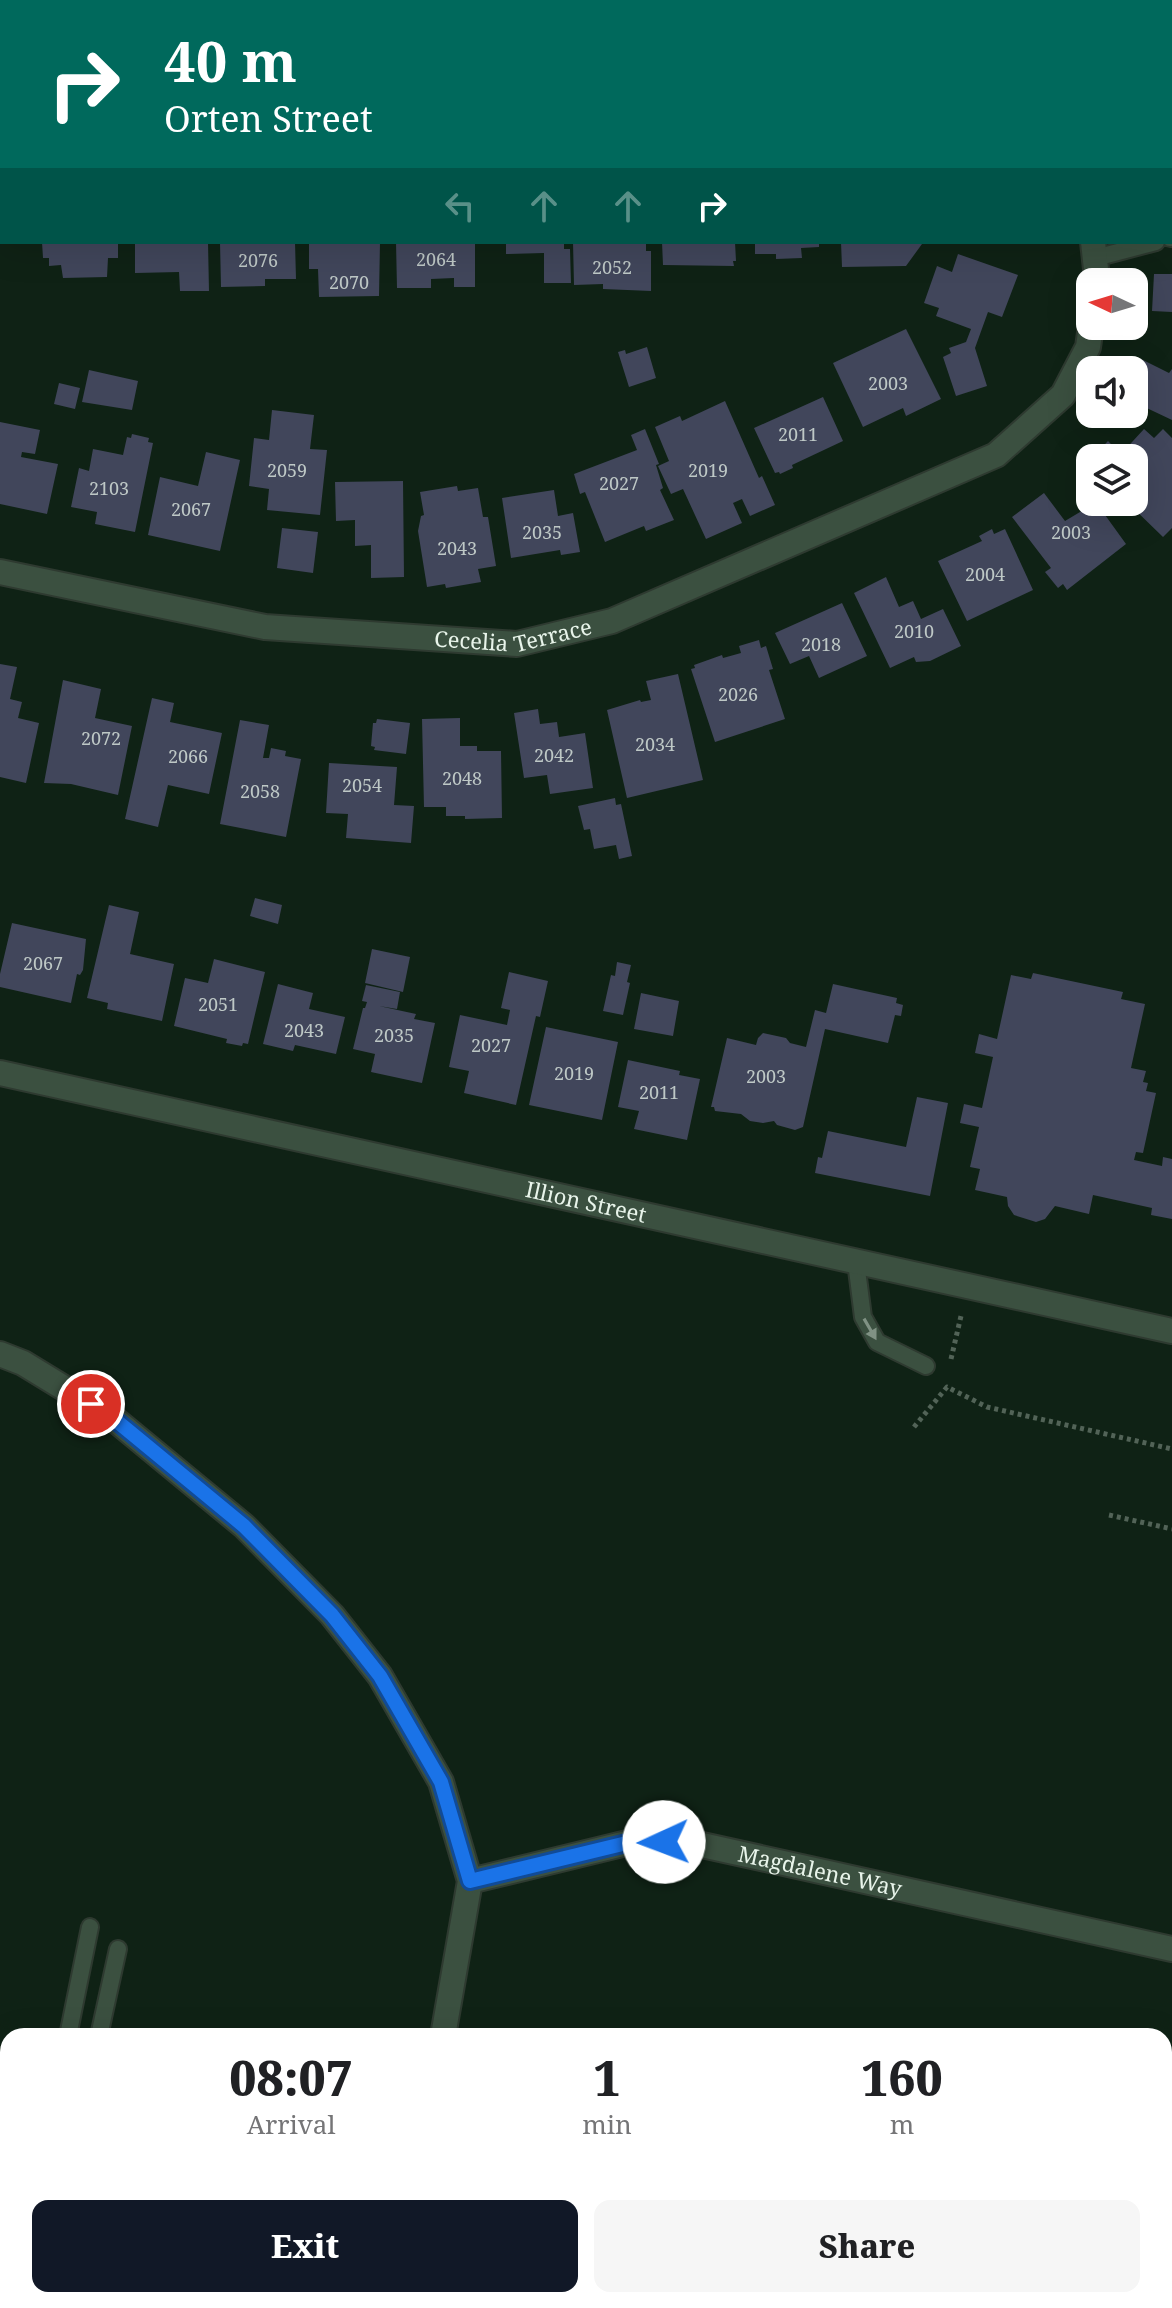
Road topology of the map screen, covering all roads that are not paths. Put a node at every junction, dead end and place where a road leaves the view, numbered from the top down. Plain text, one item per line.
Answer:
1 (1149, 244) edge
2 (1094, 261) edge
3 (1089, 340) edge
4 (0, 572) edge
5 (0, 1073) edge
6 (856, 1262) junction
7 (1172, 1331) edge
8 (0, 1354) edge
9 (926, 1366) dead end
10 (470, 1881) junction
11 (90, 1927) dead end
12 (118, 1949) dead end
13 (1172, 1949) edge
14 (70, 2028) edge
15 (101, 2028) edge
16 (444, 2028) edge

1 - 2 lane
3 - 4 street, Cecelia Terrace
5 - 6 street, Illion Street
6 - 7 street, Illion Street
6 -> 9 lane
8 - 10 street
10 - 13 street, Magdalene Way
10 - 16 street
11 - 14 lane
12 - 15 lane

